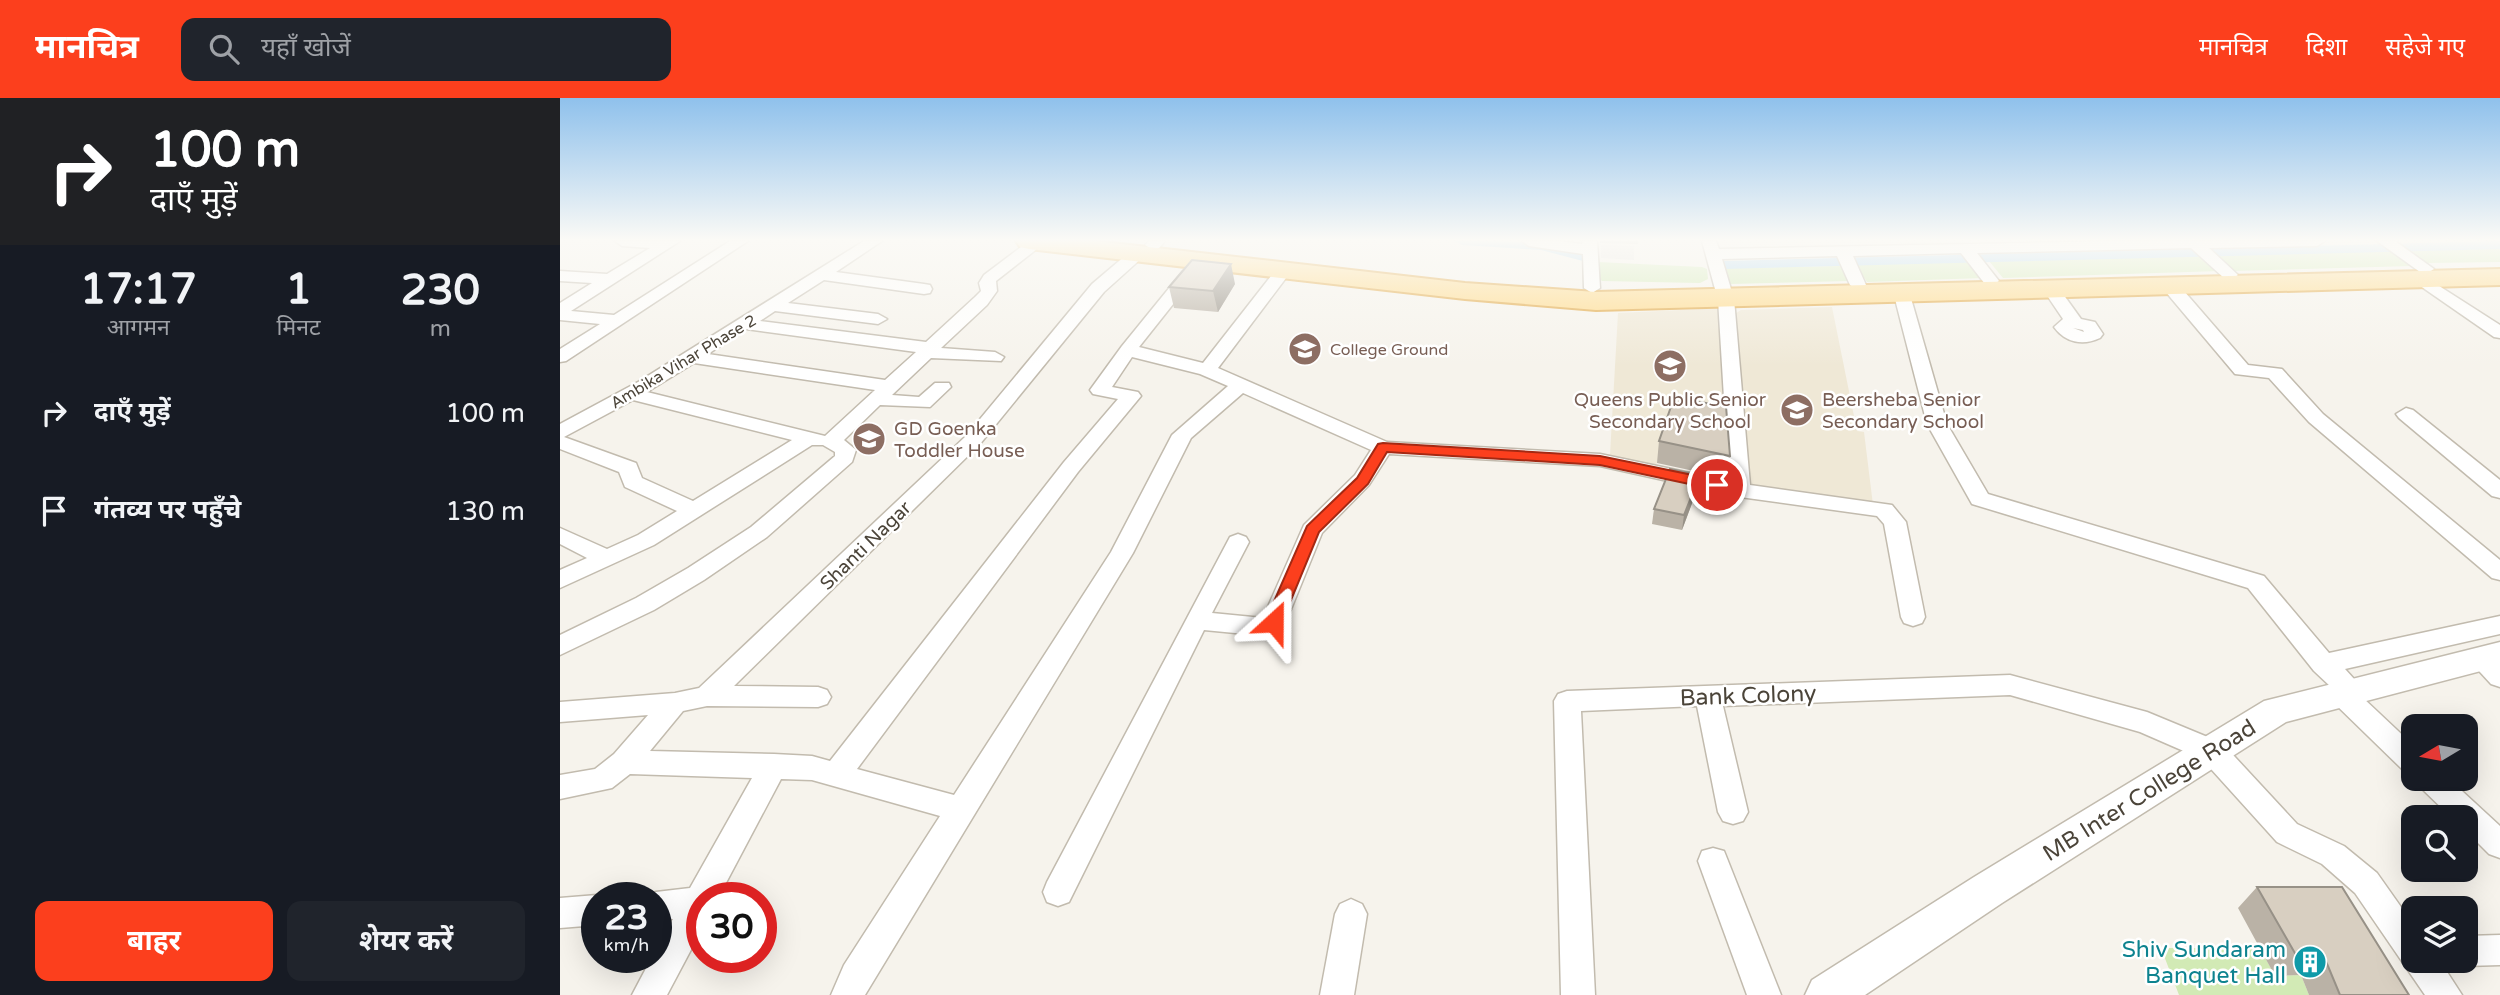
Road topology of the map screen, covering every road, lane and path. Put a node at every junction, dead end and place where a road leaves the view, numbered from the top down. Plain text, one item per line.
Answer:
1 (602, 283) edge
2 (674, 283) edge
3 (811, 283) edge
4 (880, 283) edge
5 (987, 283) edge
6 (1103, 283) edge
7 (1182, 283) edge
8 (1274, 283) edge
9 (1395, 283) edge
10 (1493, 283) edge
11 (1592, 283) edge
12 (1721, 283) edge
13 (1761, 283) edge
14 (1886, 283) edge
15 (1919, 283) edge
16 (2218, 283) edge
17 (2441, 283) edge
18 (2171, 287) junction
19 (925, 289) dead end
20 (1900, 290) junction
21 (2052, 291) junction
22 (1592, 294) junction
23 (1724, 294) junction
24 (775, 306) junction
25 (560, 310) edge
26 (560, 315) edge
27 (878, 319) dead end
28 (616, 320) junction
29 (2074, 322) dead end
30 (745, 324) junction
31 (2500, 333) edge
32 (927, 350) junction
33 (1128, 350) junction
34 (560, 357) edge
35 (693, 357) junction
36 (995, 357) dead end
37 (1207, 370) junction
38 (1241, 385) junction
39 (942, 387) dead end
40 (881, 393) junction
41 (630, 394) junction
42 (2406, 414) dead end
43 (560, 432) edge
44 (820, 440) junction
45 (560, 442) edge
46 (1383, 447) junction
47 (1740, 490) junction
48 (2500, 491) edge
49 (694, 510) junction
50 (560, 535) edge
51 (1238, 542) dead end
52 (606, 558) junction
53 (2500, 572) edge
54 (560, 580) edge
55 (1913, 617) dead end
56 (1196, 620) junction
57 (2500, 625) edge
58 (560, 646) edge
59 (2494, 663) edge
60 (2339, 683) junction
61 (706, 696) junction
62 (1708, 696) junction
63 (818, 697) dead end
64 (675, 703) junction
65 (560, 712) edge
66 (2401, 749) edge
67 (2212, 751) junction
68 (624, 762) junction
69 (774, 765) junction
70 (837, 774) junction
71 (560, 787) edge
72 (2443, 791) edge
73 (959, 809) junction
74 (1734, 812) dead end
75 (2500, 845) edge
76 (1713, 861) dead end
77 (709, 882) edge
78 (1058, 892) dead end
79 (581, 911) edge
80 (560, 913) edge
81 (1351, 915) dead end
82 (686, 925) edge
83 (2401, 933) edge
84 (2500, 950) edge
85 (2478, 951) edge
86 (2429, 973) edge
87 (649, 995) edge
88 (848, 995) edge
89 (1337, 995) edge
90 (1577, 995) edge
91 (1764, 995) edge
92 (1827, 995) edge
93 (2445, 995) edge

1 - 25 street
2 - 28 street
3 - 24 street, Ambika Vihar Phase 2
4 - 19 street
5 - 32 street
6 - 61 street, Shanti Nagar
7 - 33 street
8 - 37 street
9 - 22 highway
10 - 22 highway
11 - 22 street
12 - 23 street
13 - 23 highway
14 - 20 highway
15 - 20 highway
16 - 18 highway
17 - 31 street
18 - 21 highway
18 - 53 street
20 - 21 highway
20 - 23 highway
20 - 60 street
21 - 29 street
22 - 23 highway
23 - 47 street
24 - 27 street
24 - 30 street, Ambika Vihar Phase 2
26 - 28 street
28 - 34 street
30 - 32 street
30 - 35 street, Ambika Vihar Phase 2
32 - 36 street
32 - 40 street
33 - 37 street
33 - 70 street
35 - 40 street
35 - 41 street, Ambika Vihar Phase 2
37 - 38 street
38 - 46 street
38 - 73 street
39 - 40 street
40 - 44 street
41 - 43 street, Ambika Vihar Phase 2
41 - 44 street
42 - 48 street
44 - 49 street
44 - 58 street
45 - 49 street
46 - 47 street
46 - 56 street
47 - 55 street
49 - 52 street
50 - 52 street
51 - 56 street
52 - 54 street
56 - 78 street
57 - 60 street
59 - 60 street, MB Inter College Road
60 - 66 street
60 - 67 street, MB Inter College Road
61 - 63 street
61 - 64 street
62 - 67 street, Bank Colony
62 - 74 street
62 - 90 street, Bank Colony
64 - 65 street
64 - 68 street
67 - 83 street
67 - 92 street, MB Inter College Road
68 - 69 street
68 - 71 street
69 - 70 street
69 - 77 street
70 - 73 street
72 - 75 street
73 - 88 street
76 - 91 street
79 - 80 street
81 - 89 street
82 - 87 street
84 - 85 street
86 - 93 street

